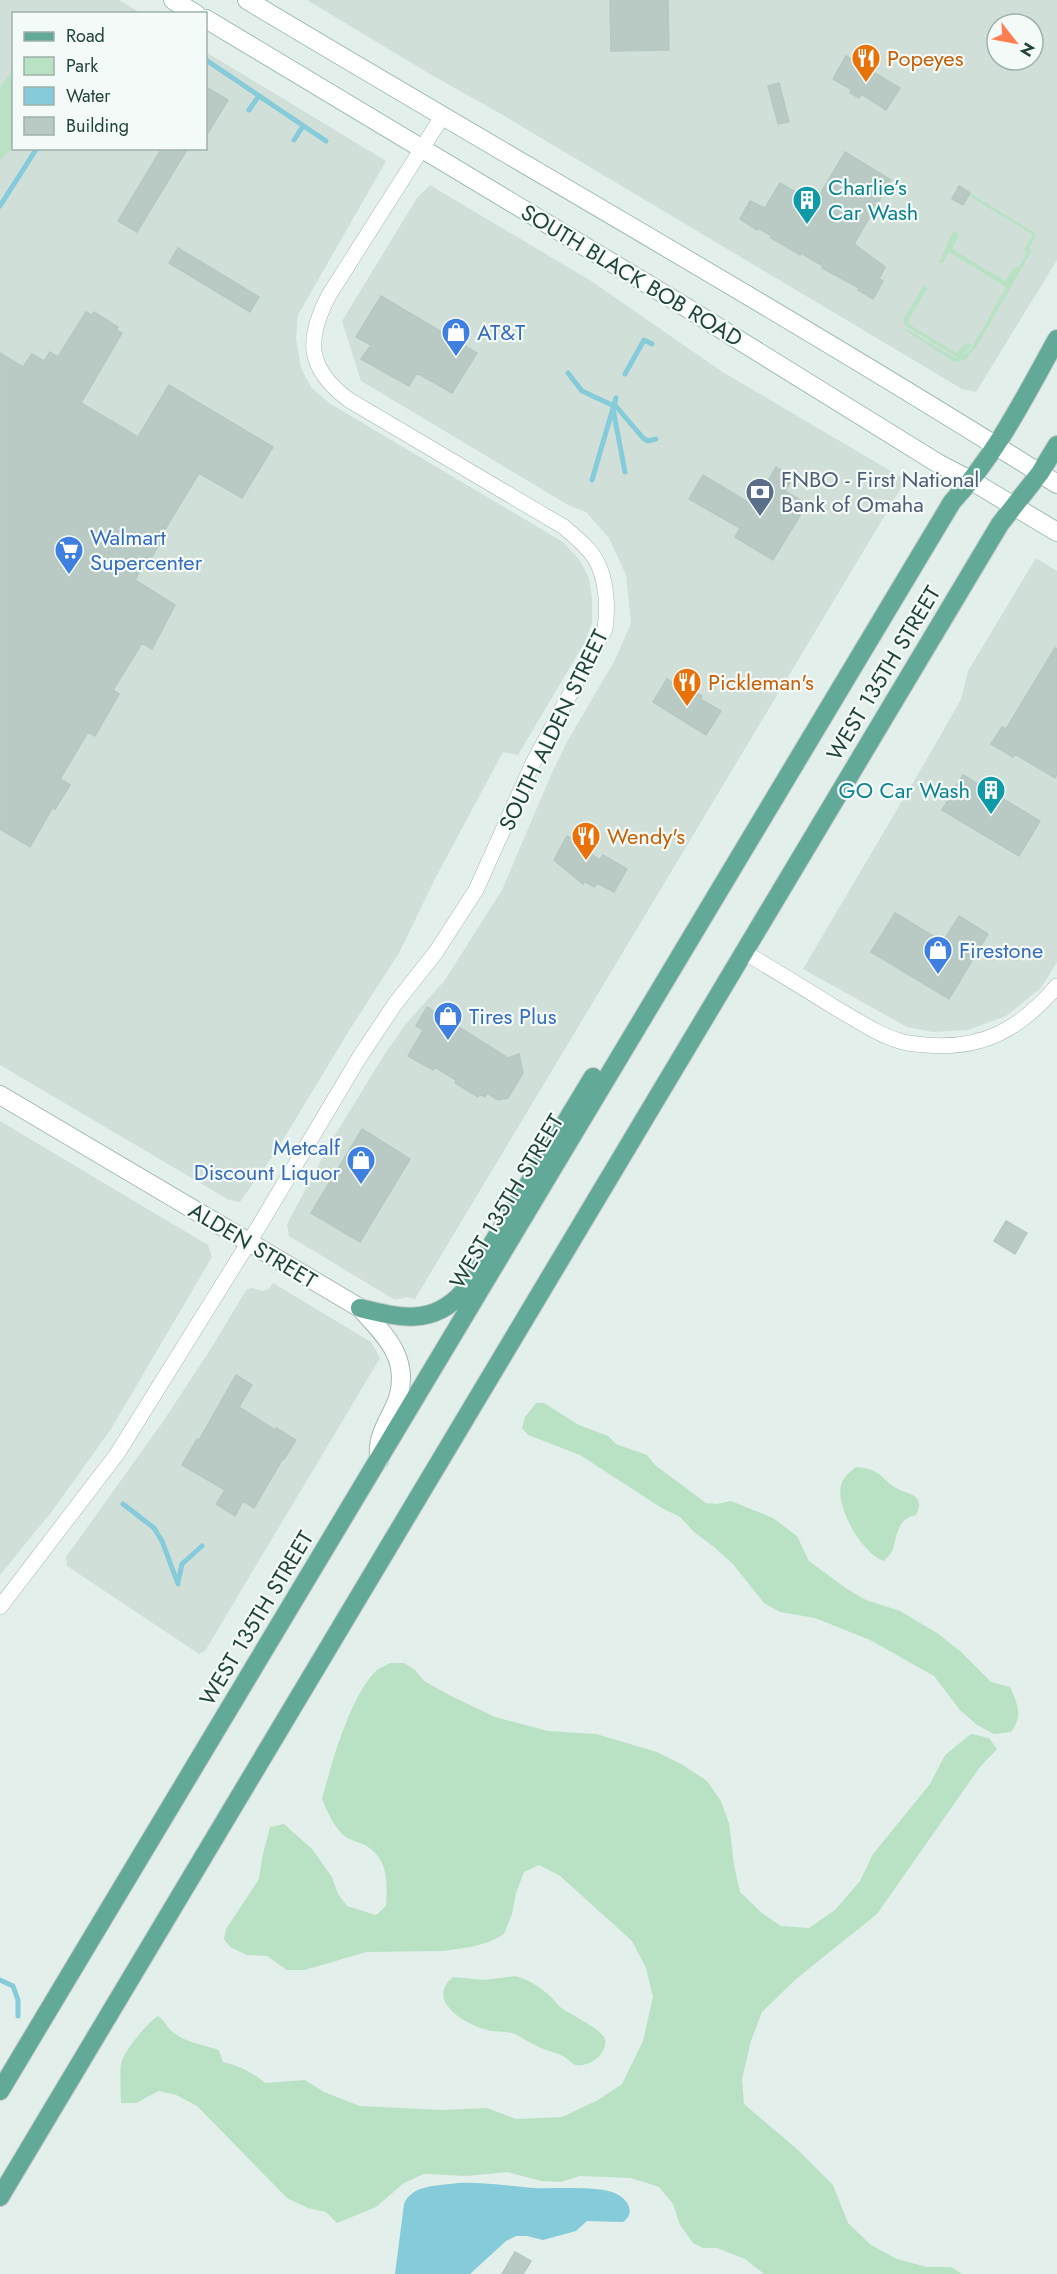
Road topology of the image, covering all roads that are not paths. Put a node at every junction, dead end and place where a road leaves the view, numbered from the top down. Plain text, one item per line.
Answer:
1 (173, 0) edge
2 (248, 0) edge
3 (193, 12) edge
4 (207, 20) edge
5 (442, 117) junction
6 (423, 149) junction
7 (1057, 339) edge
8 (1057, 445) edge
9 (996, 447) junction
10 (1040, 473) junction
11 (972, 481) junction
12 (1057, 483) edge
13 (1015, 507) junction
14 (1057, 532) edge
15 (744, 952) junction
16 (1057, 986) edge
17 (631, 1039) junction
18 (0, 1095) edge
19 (248, 1242) junction
20 (360, 1308) junction
21 (379, 1460) junction
22 (0, 1607) edge
23 (0, 2091) edge
24 (0, 2197) edge

1 - 3 main road
2 - 5 main road, SOUTH BLACK BOB ROAD
4 - 6 main road, SOUTH BLACK BOB ROAD
5 - 6 street, SOUTH ALDEN STREET
5 - 9 main road, SOUTH BLACK BOB ROAD
6 - 11 main road, SOUTH BLACK BOB ROAD
6 - 19 street, SOUTH ALDEN STREET
7 - 9 main road, WEST 135TH STREET
8 - 10 main road, WEST 135TH STREET
9 - 10 main road, SOUTH BLACK BOB ROAD
9 - 11 main road, WEST 135TH STREET
10 - 12 main road, SOUTH BLACK BOB ROAD
10 - 13 main road, WEST 135TH STREET
11 - 13 main road, SOUTH BLACK BOB ROAD
11 - 17 main road, WEST 135TH STREET
13 - 14 main road, SOUTH BLACK BOB ROAD
13 - 15 main road, WEST 135TH STREET
15 - 16 street
15 - 24 main road, WEST 135TH STREET
17 - 20 main road
17 - 21 main road, WEST 135TH STREET
18 - 19 main road, ALDEN STREET
19 - 20 main road, ALDEN STREET
19 - 22 street, SOUTH ALDEN STREET
20 - 21 main road, ALDEN STREET
21 - 23 main road, WEST 135TH STREET

